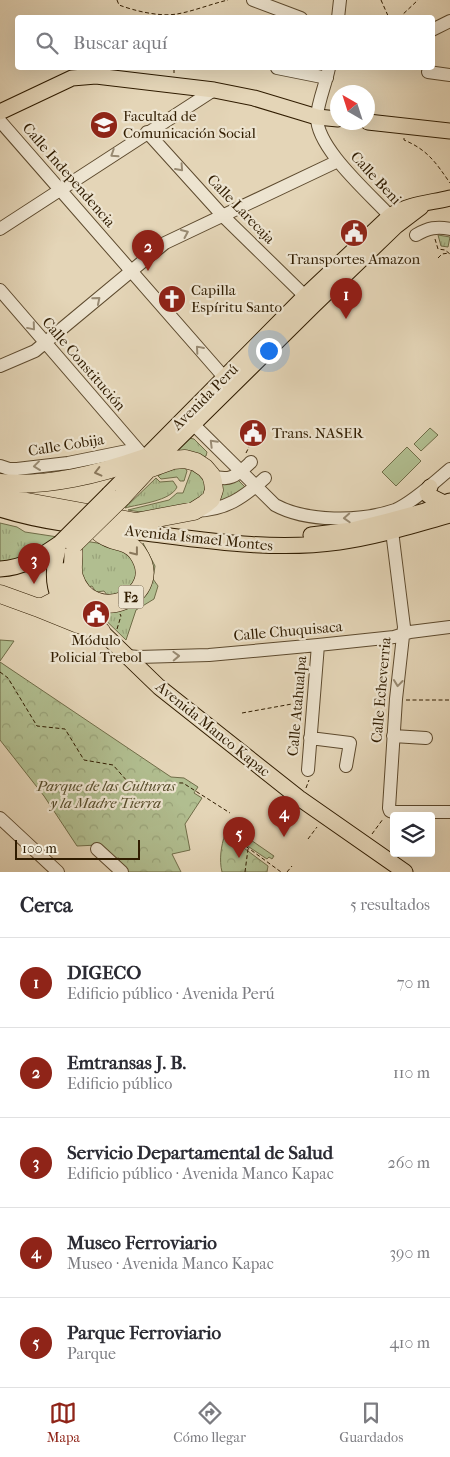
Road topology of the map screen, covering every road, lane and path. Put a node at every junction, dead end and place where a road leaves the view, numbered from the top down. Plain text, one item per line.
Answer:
1 (117, 0) edge
2 (228, 0) edge
3 (253, 0) edge
4 (340, 0) edge
5 (381, 0) edge
6 (418, 0) edge
7 (177, 14) joint
8 (293, 15) edge
9 (338, 15) edge
10 (388, 15) edge
11 (402, 15) edge
12 (450, 21) edge
13 (435, 28) edge
14 (298, 70) edge
15 (428, 72) dead end
16 (328, 73) edge
17 (450, 75) edge
18 (214, 90) junction
19 (0, 112) edge
20 (317, 117) junction
21 (330, 118) edge
22 (0, 121) edge
23 (375, 123) edge
24 (404, 126) junction
25 (450, 131) edge
26 (147, 132) junction
27 (338, 161) junction
28 (450, 184) edge
29 (60, 189) junction
30 (450, 198) edge
31 (224, 216) junction
32 (393, 221) junction
33 (0, 229) edge
34 (450, 229) edge
35 (434, 234) dead end
36 (416, 235) dead end
37 (450, 253) edge
38 (438, 258) dead end
39 (131, 272) junction
40 (0, 290) edge
41 (310, 300) junction
42 (45, 343) junction
43 (0, 366) edge
44 (228, 381) junction
45 (189, 420) junction
46 (250, 445) dead end
47 (248, 458) joint
48 (143, 459) junction
49 (0, 466) edge
50 (450, 469) edge
51 (242, 472) junction
52 (211, 475) junction
53 (260, 482) junction
54 (0, 483) edge
55 (430, 487) junction
56 (0, 497) edge
57 (0, 509) edge
58 (395, 510) junction
59 (194, 511) junction
60 (448, 511) edge
61 (0, 514) edge
62 (18, 515) junction
63 (136, 522) junction
64 (95, 527) junction
65 (392, 531) junction
66 (69, 544) junction
67 (0, 569) edge
68 (0, 594) edge
69 (65, 597) junction
70 (116, 604) junction
71 (36, 607) junction
72 (450, 627) edge
73 (403, 634) junction
74 (105, 635) junction
75 (318, 645) junction
76 (128, 656) junction
77 (0, 672) edge
78 (396, 699) junction
79 (314, 700) junction
80 (450, 700) edge
81 (242, 713) dead end
82 (393, 736) junction
83 (310, 738) junction
84 (426, 738) dead end
85 (346, 766) dead end
86 (308, 770) joint
87 (299, 798) junction
88 (390, 811) junction
89 (450, 812) edge
90 (230, 813) dead end
91 (0, 818) edge
92 (317, 827) dead end
93 (225, 831) dead end
94 (308, 839) dead end
95 (365, 843) junction
96 (248, 848) junction
97 (97, 849) dead end
98 (292, 866) dead end
99 (58, 872) edge
100 (122, 872) edge
101 (245, 872) edge
102 (281, 872) edge
103 (287, 872) edge
104 (405, 872) edge

1 - 7 path
2 - 7 path
3 - 8 street
4 - 9 street
5 - 10 path
6 - 11 path
12 - 13 street
14 - 16 street
15 - 17 street
16 - 20 street
18 - 19 main road
18 - 20 main road
18 - 26 street
20 - 21 main road
20 - 27 street, Calle Beni
22 - 29 street, Calle Independencia
23 - 24 main road
24 - 25 main road
24 - 28 path
26 -> 29 street
26 -> 31 street, Calle Larecaja
27 - 31 street
27 - 32 street, Calle Beni
29 - 33 street
29 - 39 street, Calle Independencia
30 - 32 main road, Avenida Perú
39 -> 31 street
31 - 41 street, Calle Larecaja
32 - 41 main road, Avenida Perú
34 - 36 street
35 - 37 path
37 - 38 path
42 -> 39 street
44 -> 39 street, Calle Independencia
40 -> 42 street, Calle Constitución
41 - 44 main road, Avenida Perú
42 - 43 street
42 - 48 street, Calle Constitución
44 - 45 main road, Avenida Perú
45 - 48 main road, Avenida Perú
51 -> 45 street
46 - 47 path
47 - 51 street
48 -> 49 street, Calle Cobija
48 - 52 highway
48 -> 54 highway
48 - 66 highway, Avenida Perú, bridge
50 - 55 street
51 - 52 street
51 - 53 street
52 - 59 highway
58 -> 53 street
53 - 59 street
55 - 58 street
55 - 60 main road
56 - 63 highway
57 - 62 main road, F2
58 - 60 main road
59 - 63 highway
60 - 63 main road, Avenida Ismael Montes
60 - 65 main road, Avenida Ismael Montes
61 - 62 main road
62 - 64 main road, F2
64 - 65 main road, Avenida Ismael Montes
64 -> 70 highway, F2
65 - 73 street, Calle Echeverria
66 - 67 main road
66 - 69 highway
66 - 70 highway, F2
68 - 71 highway
69 - 71 highway
69 - 74 main road, Avenida Manco Kapac
70 - 74 path
71 - 74 highway
72 - 73 street, Calle Chuquisaca
73 - 75 street, Calle Chuquisaca
73 -> 78 street, Calle Echeverria
74 - 76 main road, Avenida Manco Kapac
76 -> 75 street, Calle Chuquisaca
75 - 79 street, Calle Atahualpa
76 - 87 main road, Avenida Manco Kapac
77 - 90 path
78 - 80 path
78 - 82 street, Calle Echeverria
79 - 81 path
79 - 83 street, Calle Atahualpa
82 - 84 street
82 - 88 street, Calle Echeverria
83 - 85 street
83 - 86 street, Calle Atahualpa
86 - 87 path
87 - 95 main road, Avenida Manco Kapac
88 - 89 street
88 - 95 path
91 - 99 street
92 - 94 path
93 - 96 path
95 - 104 main road, Avenida Manco Kapac
96 - 101 path
96 - 102 path
97 - 100 street
98 - 103 path

